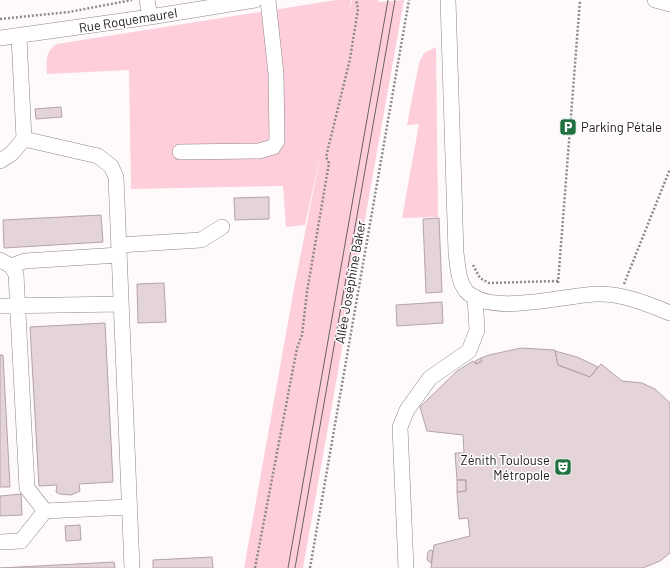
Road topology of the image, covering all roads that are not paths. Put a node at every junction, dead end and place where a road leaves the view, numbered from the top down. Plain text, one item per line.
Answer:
1 (147, 0) edge
2 (255, 0) edge
3 (268, 0) edge
4 (448, 0) edge
5 (654, 0) edge
6 (670, 4) edge
7 (150, 17) junction
8 (19, 37) junction
9 (0, 38) edge
10 (24, 140) junction
11 (180, 152) dead end
12 (0, 160) edge
13 (222, 227) dead end
14 (119, 250) junction
15 (6, 263) edge
16 (475, 297) junction
17 (121, 304) junction
18 (17, 305) junction
19 (0, 306) edge
20 (664, 310) edge
21 (129, 507) junction
22 (45, 511) junction
23 (0, 542) edge
24 (132, 568) edge
25 (406, 568) edge

1 - 7 street
2 - 7 street, Rue Roquemaurel
3 - 11 street
4 - 16 street
5 - 6 street
7 - 8 street, Rue Roquemaurel
8 - 9 street, Rue Roquemaurel
8 - 10 street
10 - 12 street
10 - 14 street
13 - 14 street
14 - 15 street
14 - 17 street
15 - 18 street
16 - 20 street
16 - 25 street
17 - 18 street
17 - 21 street
18 - 19 street
18 - 22 street
21 - 22 street
21 - 24 street
22 - 23 street

